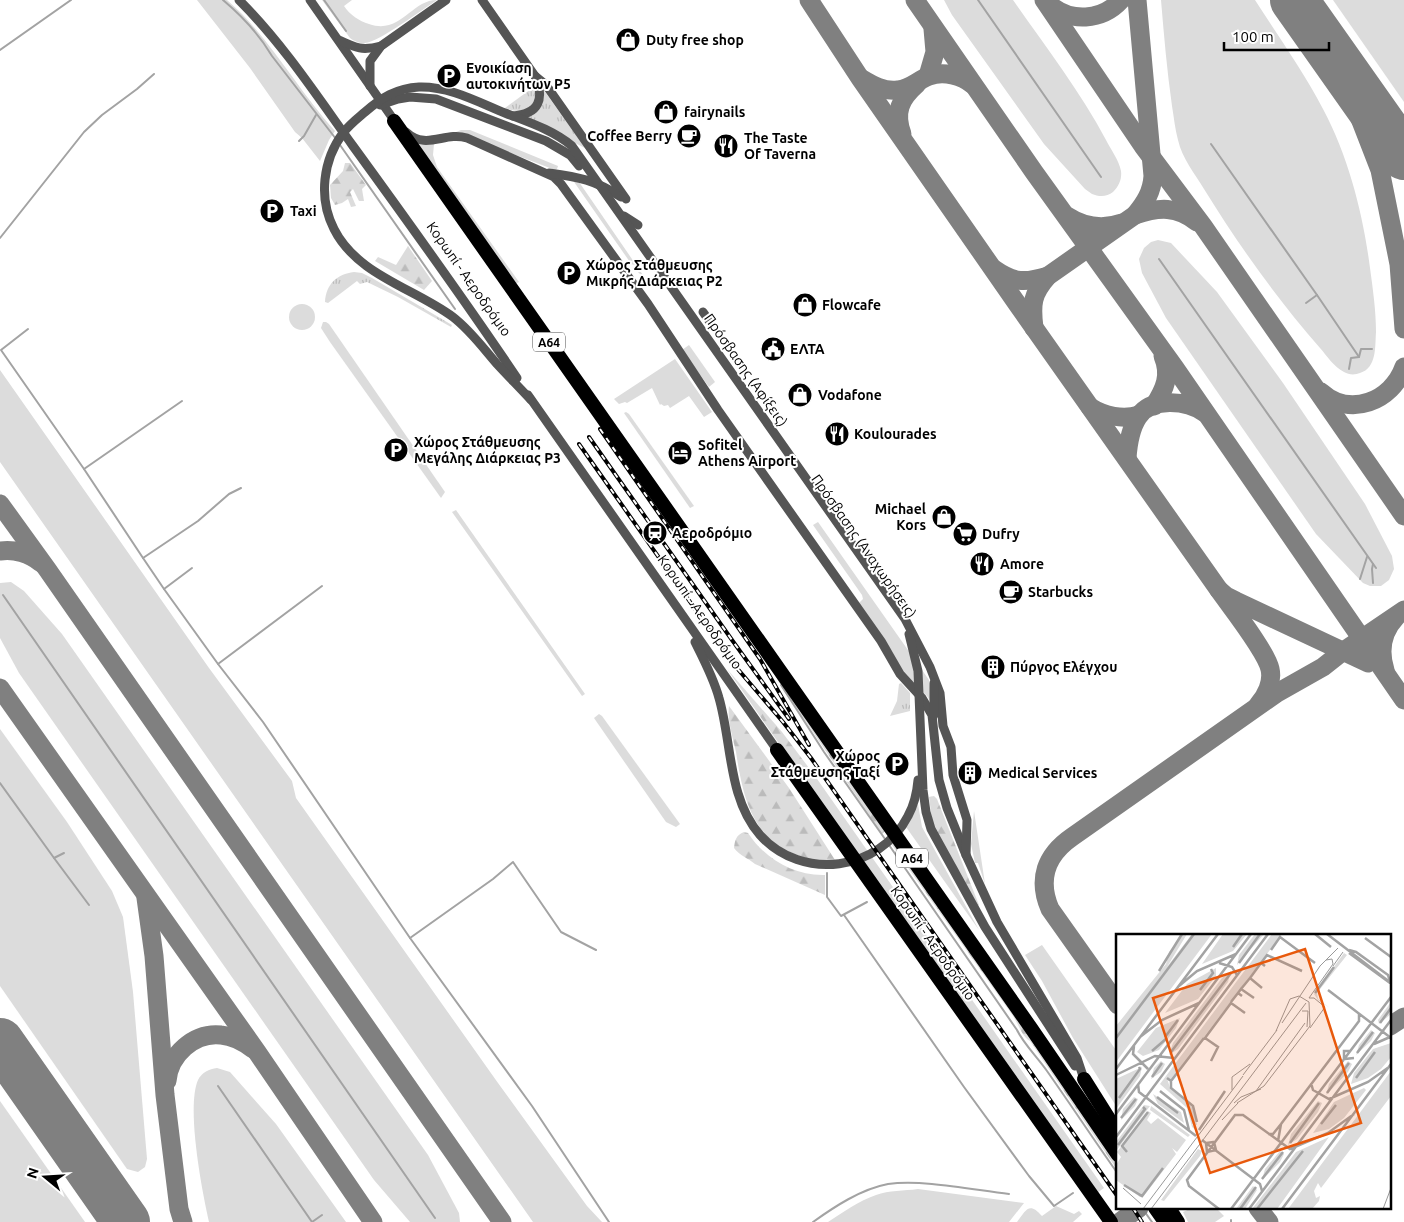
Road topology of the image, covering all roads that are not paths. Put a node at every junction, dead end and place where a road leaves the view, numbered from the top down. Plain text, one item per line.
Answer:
1 (239, 0) edge
2 (310, 0) edge
3 (446, 0) edge
4 (482, 0) edge
5 (338, 40) junction
6 (381, 46) junction
7 (535, 76) junction
8 (370, 86) junction
9 (363, 114) junction
10 (512, 116) junction
11 (394, 121) junction
12 (544, 172) junction
13 (598, 183) junction
14 (610, 208) junction
15 (638, 225) dead end
16 (703, 312) dead end
17 (710, 322) dead end
18 (531, 400) junction
19 (875, 585) junction
20 (894, 593) dead end
21 (679, 612) junction
22 (934, 677) junction
23 (920, 732) junction
24 (934, 736) junction
25 (777, 750) joint
26 (966, 855) junction
27 (1084, 1079) junction
28 (1116, 1130) edge
29 (1116, 1152) edge
30 (1156, 1210) edge
31 (1170, 1210) edge
32 (1111, 1222) edge
33 (1165, 1222) edge
34 (1178, 1222) edge

1 - 18 street, Κορωπί - Αεροδρόμιο
2 - 5 street, Κορωπί - Αεροδρόμιο
3 - 6 street
4 - 7 street
5 - 6 street
5 - 8 street, Κορωπί - Αεροδρόμιο
6 - 8 street
7 - 10 street
7 - 13 street
8 - 11 street, Κορωπί - Αεροδρόμιο
9 - 10 street, Πρόσβασης (Αφίξεις)
9 - 14 street, Πρόσβασης (Αναχωρήσεις)
9 - 18 street
10 - 13 street, Πρόσβασης (Αφίξεις)
11 - 12 street
11 - 29 highway, Κορωπί - Αεροδρόμιο / Α64
12 - 13 street
12 - 24 street
13 - 22 street, Πρόσβασης (Αφίξεις)
14 - 15 street
14 - 19 street, Πρόσβασης (Αναχωρήσεις)
16 - 17 street, Πρόσβασης (Αφίξεις)
18 - 21 street, Κορωπί - Αεροδρόμιο
19 - 20 street
19 - 23 street, Πρόσβασης (Αναχωρήσεις)
21 - 23 street
21 - 25 street, Κορωπί - Αεροδρόμιο
22 - 24 street, Πρόσβασης (Αφίξεις)
22 - 26 street
23 - 27 street
24 - 26 street
25 - 32 highway, Κορωπί - Αεροδρόμιο
26 - 27 street
27 - 28 highway
30 - 33 highway
31 - 34 highway

